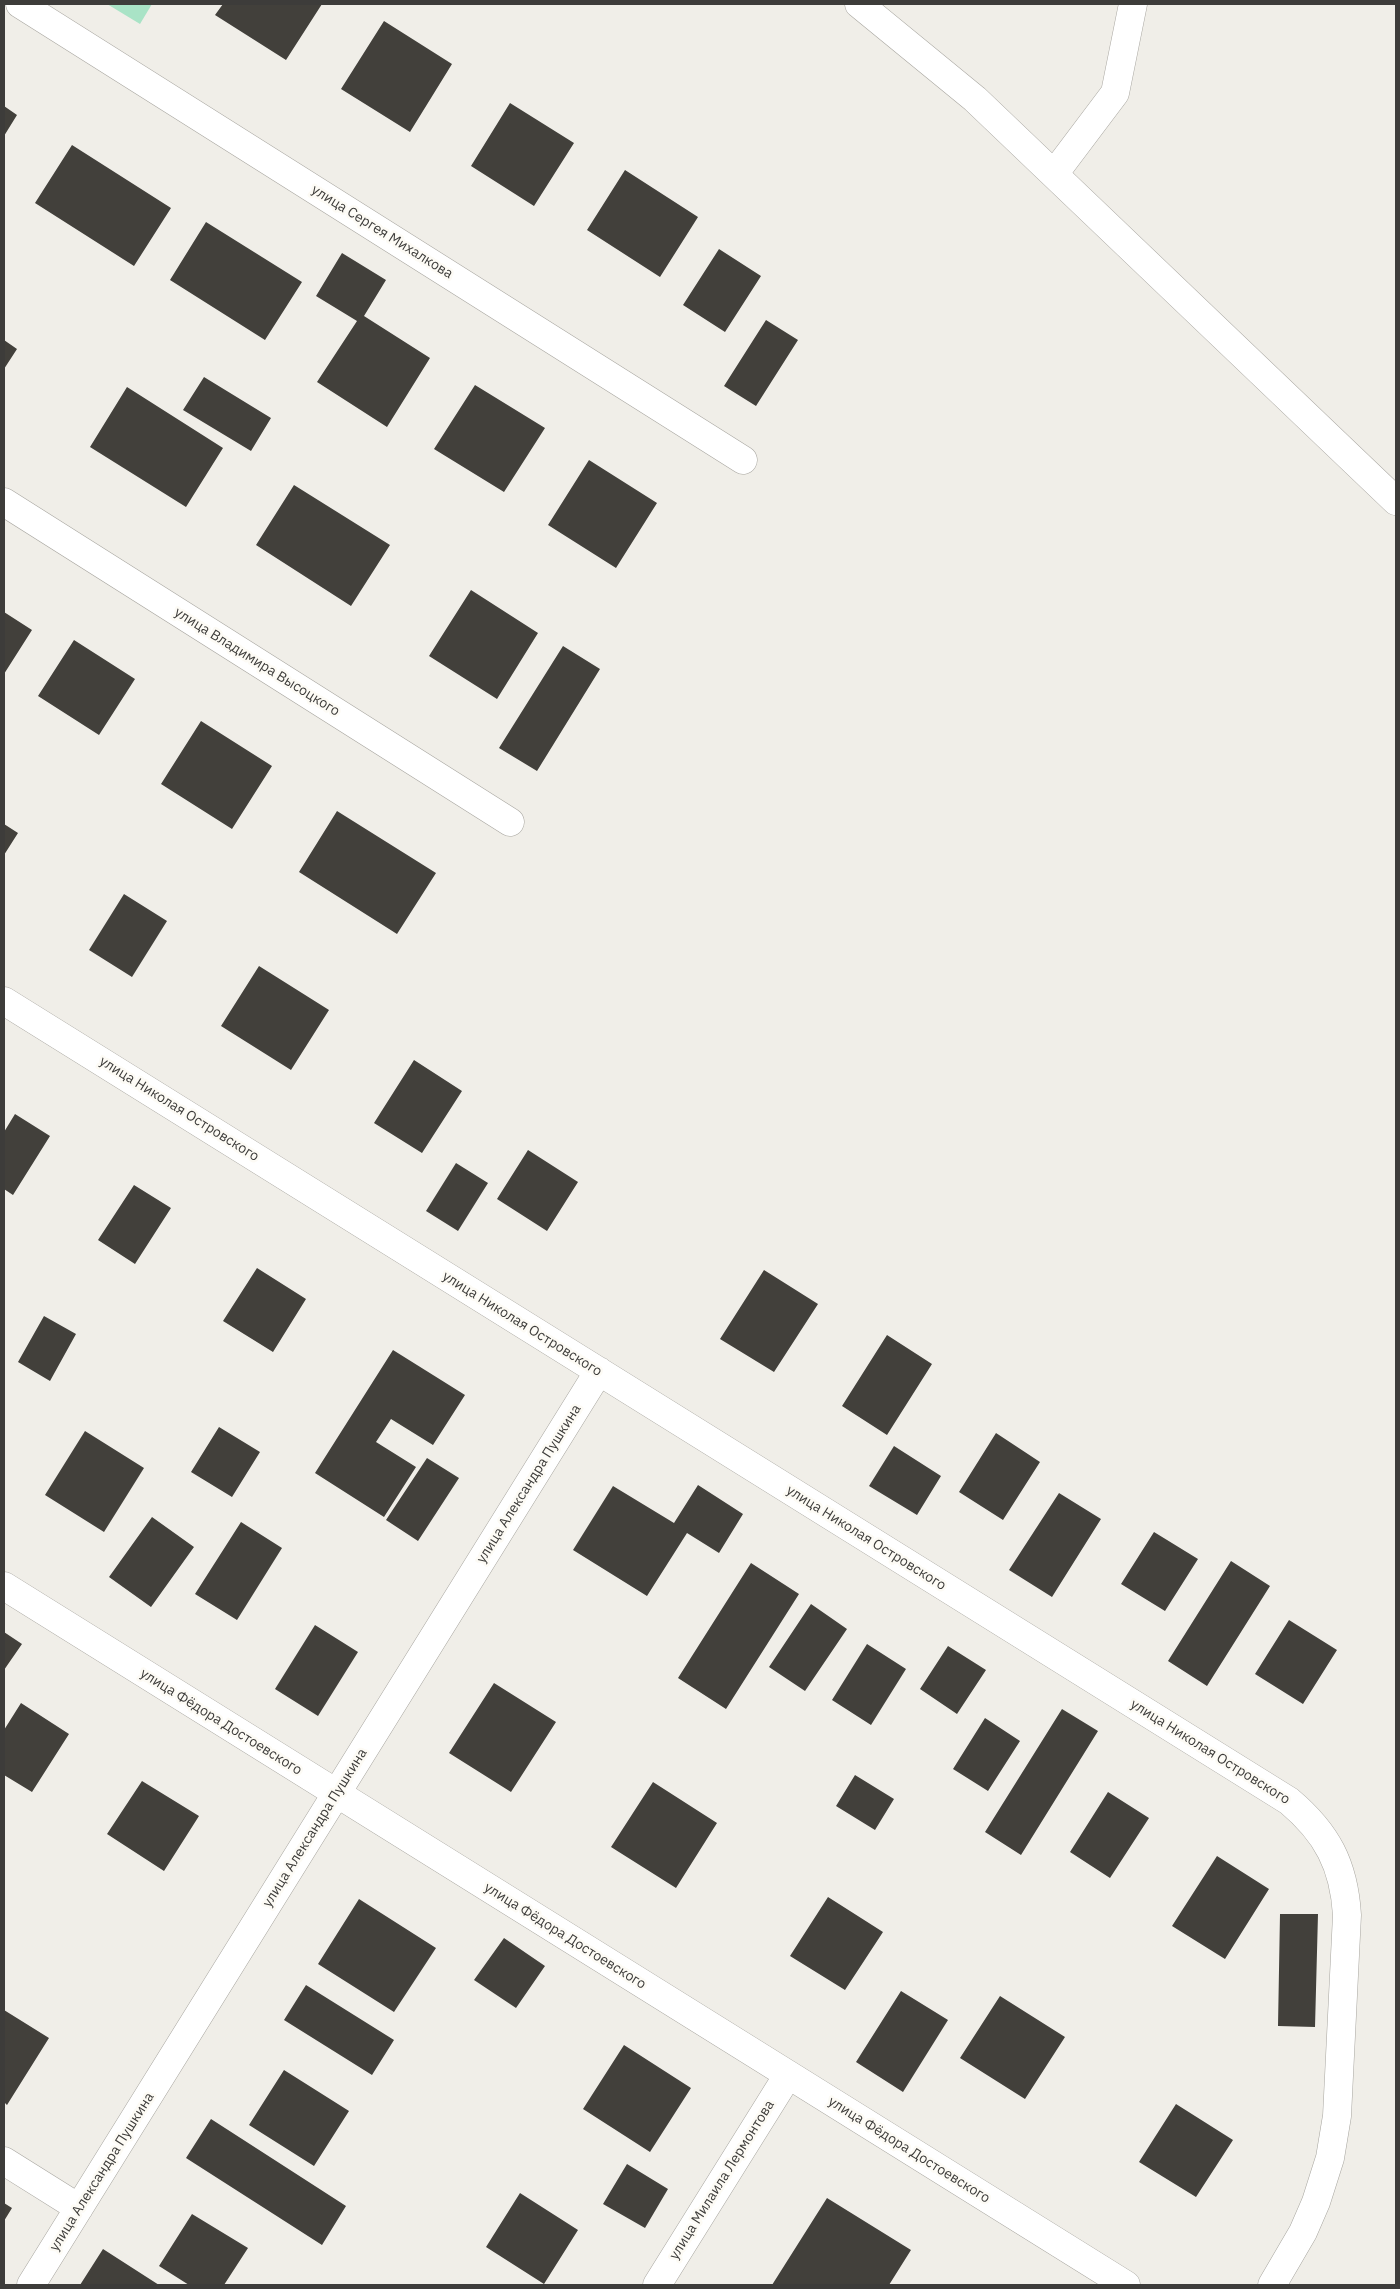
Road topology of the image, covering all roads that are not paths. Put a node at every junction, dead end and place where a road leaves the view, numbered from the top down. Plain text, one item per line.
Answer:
1 (20, 4) edge
2 (859, 4) edge
3 (1133, 4) edge
4 (1054, 174) junction
5 (743, 460) dead end
6 (1396, 501) edge
7 (4, 502) edge
8 (510, 822) dead end
9 (4, 1000) edge
10 (599, 1371) junction
11 (4, 1586) edge
12 (337, 1794) junction
13 (788, 2075) junction
14 (4, 2161) edge
15 (79, 2208) junction
16 (31, 2285) edge
17 (657, 2285) edge
18 (1126, 2285) edge
19 (1272, 2285) edge

1 - 5 street, улица Сергея Михалкова
2 - 4 street
3 - 4 street
4 - 6 street
7 - 8 street, улица Владимира Высоцкого
9 - 10 street, улица Николая Островского
10 - 12 street, улица Александра Пушкина
10 - 19 street, улица Николая Островского
11 - 12 street, улица Фёдора Достоевского
12 - 13 street, улица Фёдора Достоевского
12 - 15 street, улица Александра Пушкина
13 - 17 street, улица Милаила Лермонтова
13 - 18 street, улица Фёдора Достоевского
14 - 15 street
15 - 16 street, улица Александра Пушкина

